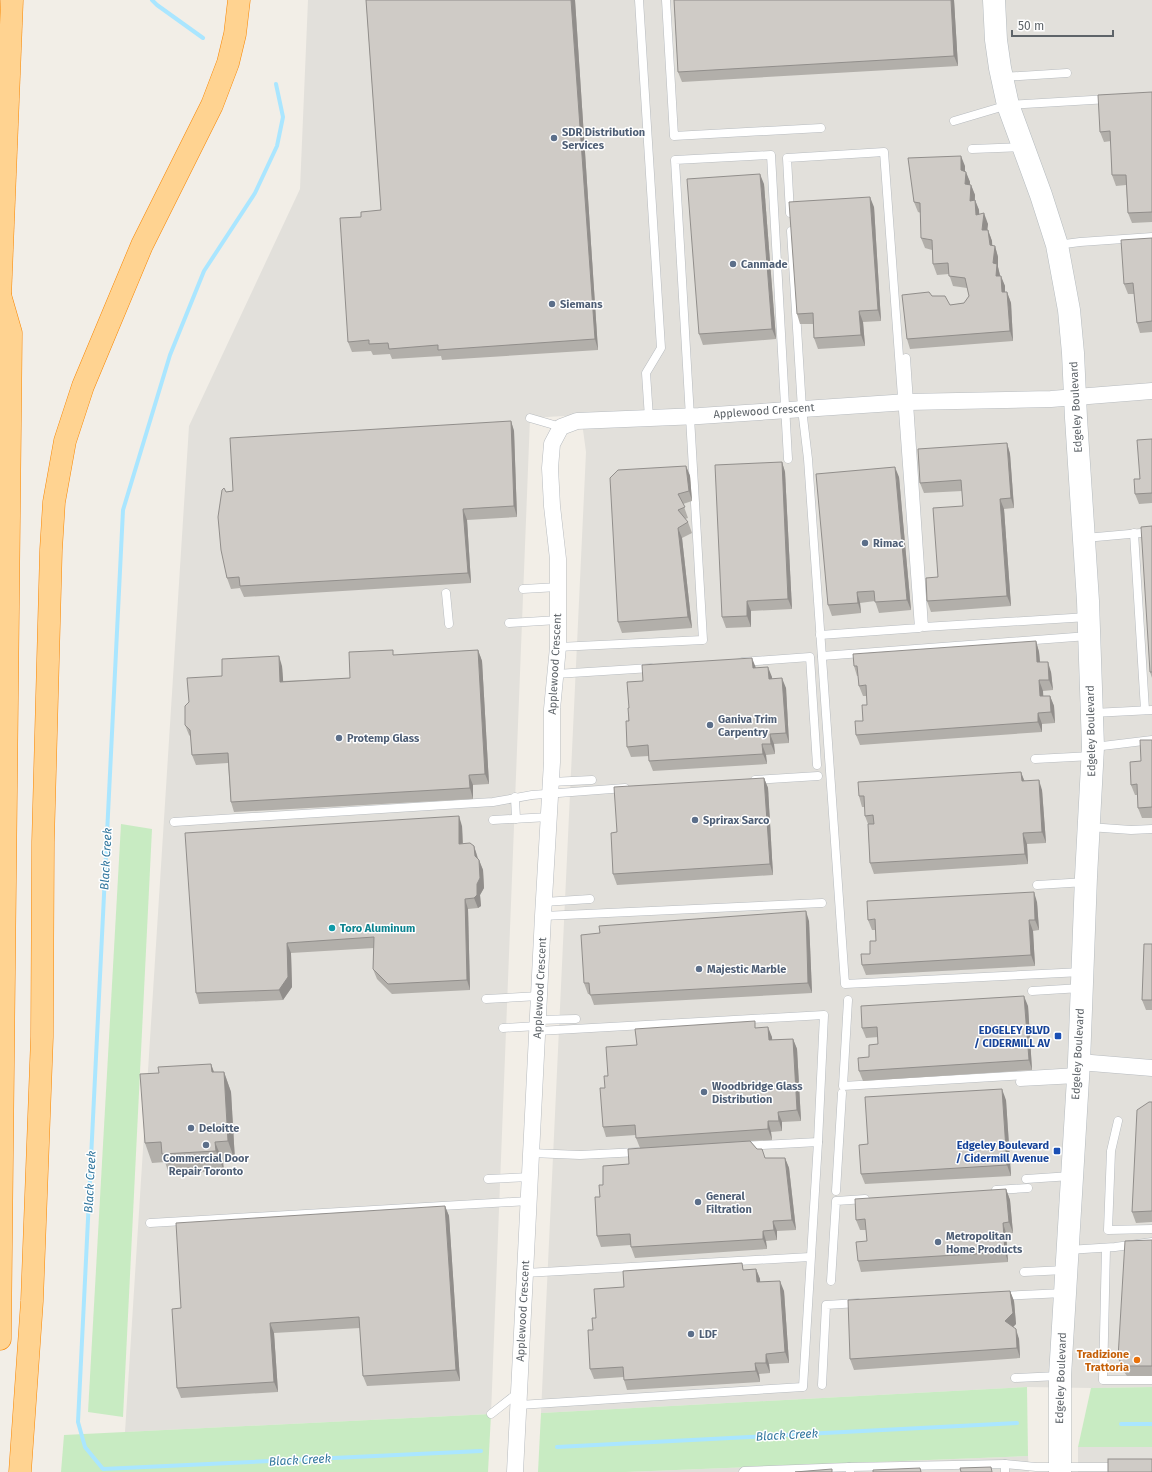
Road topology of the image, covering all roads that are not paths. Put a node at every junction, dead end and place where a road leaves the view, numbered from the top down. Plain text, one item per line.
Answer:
1 (12, 0) edge
2 (239, 0) edge
3 (639, 0) edge
4 (666, 0) edge
5 (994, 0) edge
6 (1067, 73) dead end
7 (1002, 77) junction
8 (1115, 99) edge
9 (1008, 105) junction
10 (954, 121) dead end
11 (821, 128) dead end
12 (1023, 147) junction
13 (972, 149) dead end
14 (1152, 237) edge
15 (1057, 245) junction
16 (0, 295) edge
17 (0, 299) edge
18 (906, 358) dead end
19 (1152, 391) edge
20 (1075, 397) junction
21 (905, 402) junction
22 (802, 409) junction
23 (784, 410) junction
24 (690, 416) junction
25 (530, 418) dead end
26 (649, 418) junction
27 (562, 427) junction
28 (788, 459) dead end
29 (1152, 532) edge
30 (1134, 533) junction
31 (1084, 538) junction
32 (558, 587) junction
33 (523, 589) dead end
34 (446, 594) dead end
35 (558, 620) junction
36 (509, 623) dead end
37 (449, 624) dead end
38 (1089, 626) junction
39 (820, 636) junction
40 (558, 647) junction
41 (822, 656) junction
42 (732, 662) edge
43 (662, 667) edge
44 (556, 674) junction
45 (1149, 710) edge
46 (1092, 714) junction
47 (1152, 740) edge
48 (1093, 751) junction
49 (1035, 759) dead end
50 (817, 765) dead end
51 (818, 776) dead end
52 (592, 780) dead end
53 (747, 780) edge
54 (551, 788) junction
55 (636, 788) edge
56 (515, 797) junction
57 (549, 817) junction
58 (516, 819) junction
59 (494, 820) dead end
60 (174, 822) dead end
61 (1089, 827) junction
62 (1152, 829) edge
63 (1086, 882) junction
64 (1036, 885) dead end
65 (590, 899) dead end
66 (822, 903) dead end
67 (544, 909) junction
68 (1082, 980) junction
69 (1032, 991) dead end
70 (539, 996) junction
71 (486, 999) dead end
72 (848, 1000) dead end
73 (576, 1019) dead end
74 (538, 1026) junction
75 (503, 1028) dead end
76 (1152, 1068) edge
77 (1078, 1071) junction
78 (1020, 1082) dead end
79 (842, 1093) dead end
80 (1118, 1121) dead end
81 (818, 1142) junction
82 (731, 1147) edge
83 (644, 1152) edge
84 (532, 1153) junction
85 (1071, 1176) junction
86 (530, 1177) junction
87 (1026, 1179) dead end
88 (488, 1180) dead end
89 (1028, 1188) dead end
90 (836, 1191) dead end
91 (990, 1191) edge
92 (874, 1199) edge
93 (529, 1201) junction
94 (150, 1223) dead end
95 (1152, 1229) edge
96 (1152, 1242) edge
97 (1106, 1248) junction
98 (810, 1257) junction
99 (1066, 1260) junction
100 (1024, 1272) dead end
101 (525, 1273) junction
102 (831, 1281) dead end
103 (1064, 1293) junction
104 (996, 1296) edge
105 (864, 1303) edge
106 (0, 1339) edge
107 (1060, 1376) junction
108 (1016, 1378) dead end
109 (1152, 1380) edge
110 (822, 1385) dead end
111 (519, 1398) junction
112 (491, 1414) dead end
113 (1130, 1466) edge
114 (1005, 1468) edge
115 (850, 1469) edge
116 (938, 1469) edge
117 (1100, 1469) edge
118 (1060, 1470) edge
119 (20, 1472) edge
120 (515, 1472) edge
121 (743, 1472) edge

1 - 16 highway
2 - 119 highway
3 - 26 lane
4 - 11 lane
5 - 7 street, Edgeley Boulevard
6 - 7 lane
7 - 9 street, Edgeley Boulevard
8 - 9 lane
9 - 10 lane
9 - 12 street, Edgeley Boulevard
12 - 13 lane
12 - 15 street, Edgeley Boulevard
14 - 15 lane
15 - 20 street, Edgeley Boulevard
16 - 17 highway
16 - 106 highway
18 - 21 lane
19 - 20 street, Applewood Crescent
20 - 21 street, Applewood Crescent
20 - 31 street, Edgeley Boulevard
21 - 22 street, Applewood Crescent
21 - 22 lane
21 - 38 lane
21 - 39 lane
22 - 23 street, Applewood Crescent
22 - 39 lane
23 - 24 street, Applewood Crescent
23 - 24 lane
23 - 28 lane
24 - 26 street, Applewood Crescent
24 - 40 lane
25 - 27 lane
26 - 27 street, Applewood Crescent
27 - 32 street, Applewood Crescent
29 - 30 lane
30 - 31 lane
30 - 45 lane
31 - 38 street, Edgeley Boulevard
32 - 33 lane
32 - 35 street, Applewood Crescent
34 - 37 lane
35 - 36 lane
35 - 40 street, Applewood Crescent
38 - 41 lane
38 - 46 street, Edgeley Boulevard
39 - 41 lane
40 - 44 street, Applewood Crescent
41 - 68 lane
42 - 50 lane
43 - 44 lane
44 - 54 street, Applewood Crescent
45 - 46 lane
46 - 48 street, Edgeley Boulevard
47 - 48 lane
48 - 49 lane
48 - 61 street, Edgeley Boulevard
51 - 53 lane
52 - 54 lane
54 - 55 lane
54 - 56 lane
54 - 57 street, Applewood Crescent
56 - 58 lane
56 - 60 lane
57 - 58 lane
57 - 67 street, Applewood Crescent
58 - 59 lane
61 - 62 lane
61 - 63 street, Edgeley Boulevard
63 - 64 lane
63 - 68 street, Edgeley Boulevard
65 - 67 lane
66 - 67 lane
67 - 70 street, Applewood Crescent
68 - 69 lane
68 - 77 street, Edgeley Boulevard
70 - 71 lane
70 - 74 street, Applewood Crescent
72 - 77 lane
73 - 74 lane
74 - 75 lane
74 - 81 lane
74 - 84 street, Applewood Crescent
76 - 77 street
77 - 78 lane
77 - 85 street, Edgeley Boulevard
79 - 90 lane
80 - 95 lane
81 - 82 lane
81 - 98 lane
83 - 84 lane
84 - 86 street, Applewood Crescent
85 - 87 lane
85 - 99 street, Edgeley Boulevard
86 - 88 lane
86 - 93 street, Applewood Crescent
89 - 91 lane
92 - 102 lane
93 - 94 lane
93 - 101 street, Applewood Crescent
96 - 97 lane
97 - 99 lane
97 - 109 lane
98 - 101 lane
98 - 111 lane
99 - 100 lane
99 - 103 street, Edgeley Boulevard
101 - 111 street, Applewood Crescent
103 - 104 lane
103 - 107 street, Edgeley Boulevard
105 - 110 lane
107 - 108 lane
107 - 118 street, Edgeley Boulevard
111 - 112 lane
111 - 120 street, Applewood Crescent
113 - 117 lane
114 - 116 lane
114 - 118 lane
115 - 116 lane
115 - 121 lane
117 - 118 lane

